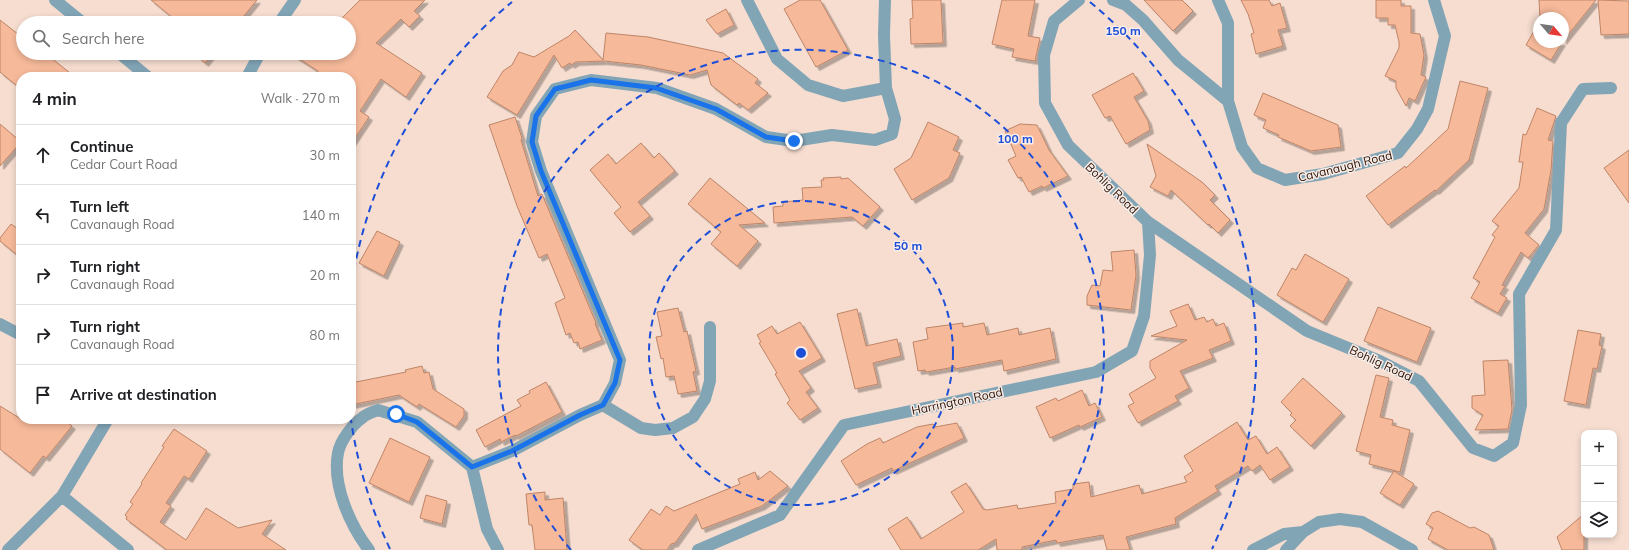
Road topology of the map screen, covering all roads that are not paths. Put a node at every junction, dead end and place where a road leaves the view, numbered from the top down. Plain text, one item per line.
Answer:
1 (55, 0) edge
2 (295, 0) edge
3 (748, 0) edge
4 (885, 0) edge
5 (1079, 0) edge
6 (1113, 0) edge
7 (1218, 0) edge
8 (1434, 0) edge
9 (74, 16) edge
10 (284, 16) edge
11 (127, 60) edge
12 (256, 60) edge
13 (142, 72) edge
14 (250, 72) edge
15 (886, 88) junction
16 (1611, 88) dead end
17 (1228, 101) junction
18 (1148, 222) junction
19 (0, 324) edge
20 (710, 327) dead end
21 (16, 332) edge
22 (603, 405) junction
23 (356, 423) edge
24 (105, 424) edge
25 (355, 424) edge
26 (472, 467) junction
27 (62, 496) junction
28 (1303, 532) junction
29 (8, 550) edge
30 (128, 550) edge
31 (369, 550) edge
32 (498, 550) edge
33 (698, 550) edge
34 (1253, 550) edge
35 (1286, 550) edge
36 (1412, 550) edge

1 - 9 street
2 - 10 street
3 - 15 street
4 - 15 street
5 - 18 street, Bohlig Road
6 - 17 street
7 - 17 street, Cavanaugh Road
8 - 17 street, Cavanaugh Road
11 - 13 street
12 - 14 street
15 - 22 street
16 - 18 street, Bohlig Road
18 - 33 street, Harrington Road
19 - 21 street
20 - 22 street
22 - 26 street
23 - 26 street
24 - 27 street
25 - 31 street
26 - 32 street
27 - 29 street
27 - 30 street
28 - 34 street
28 - 35 street
28 - 36 street

